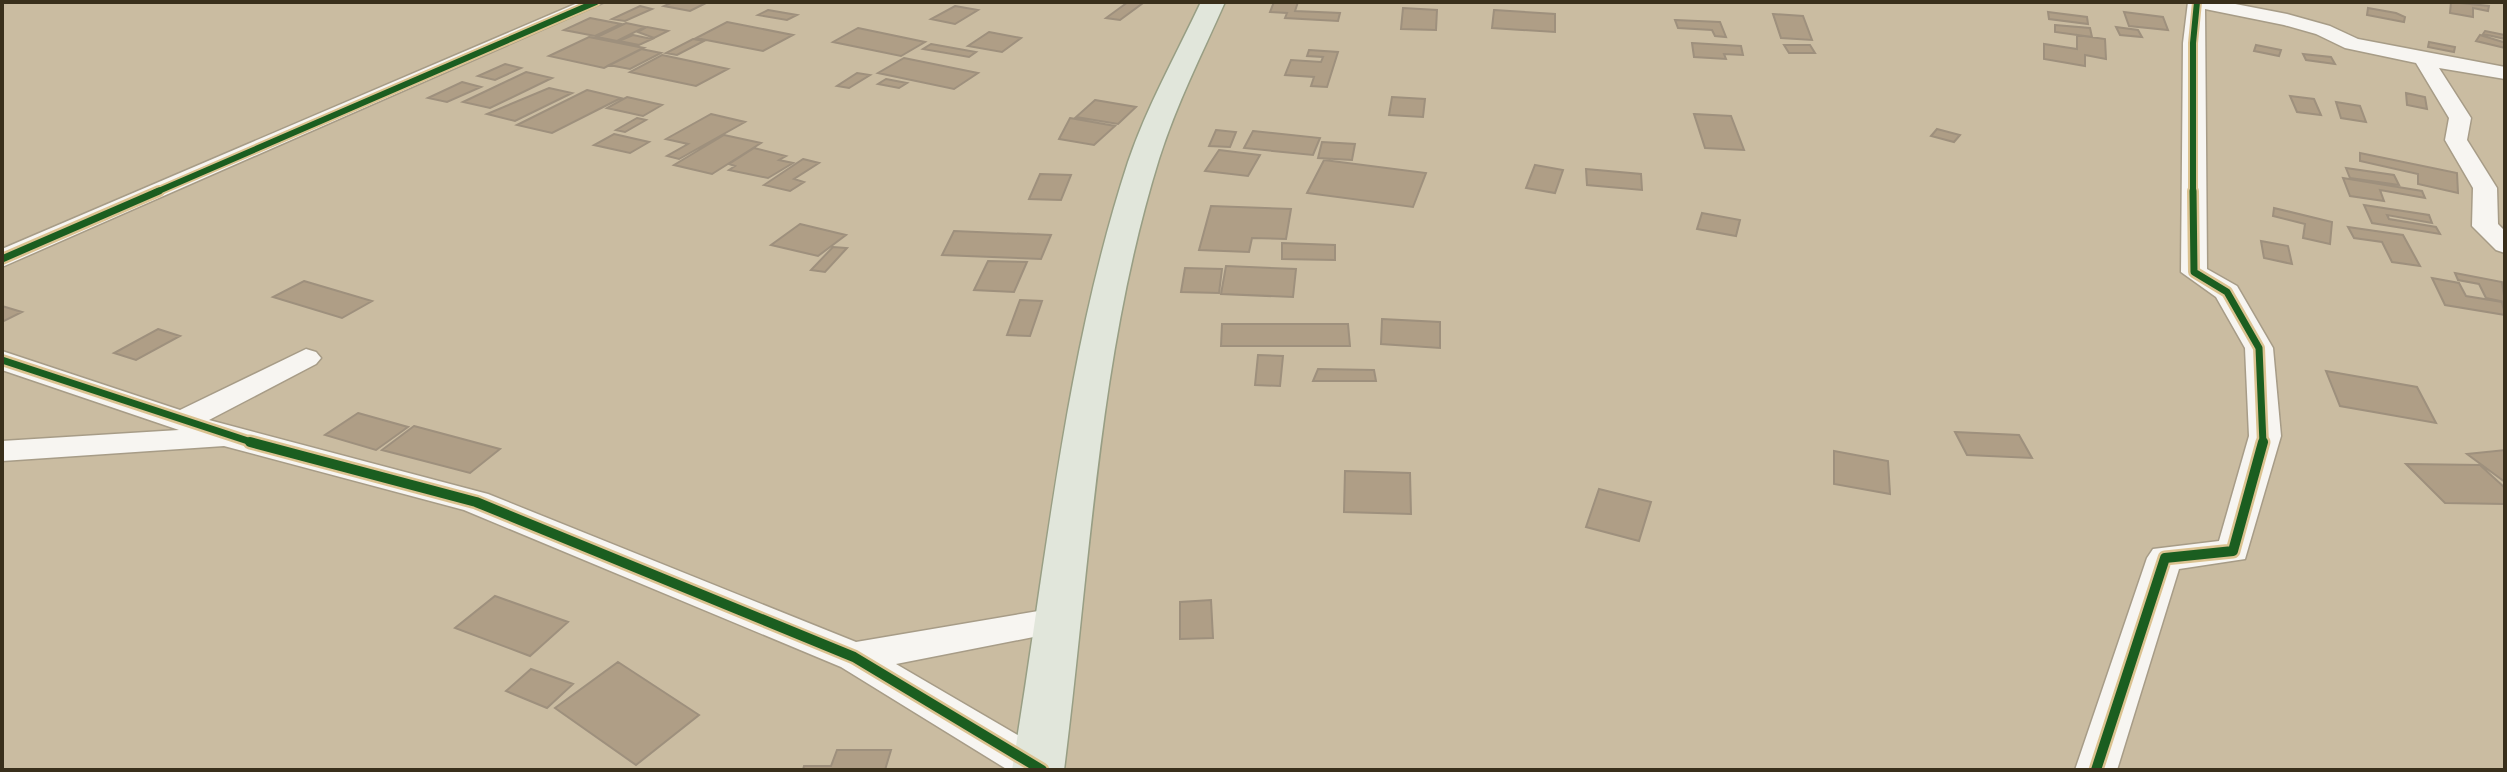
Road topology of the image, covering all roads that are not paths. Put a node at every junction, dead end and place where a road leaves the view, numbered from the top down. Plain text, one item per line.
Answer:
1 (596, 2) edge
2 (1213, 2) edge
3 (2197, 2) edge
4 (2423, 59) junction
5 (2505, 73) edge
6 (2505, 245) edge
7 (2, 259) edge
8 (306, 358) dead end
9 (2, 360) edge
10 (183, 421) junction
11 (229, 437) junction
12 (2, 451) edge
13 (1056, 621) junction
14 (854, 657) junction
15 (1040, 768) edge
16 (2096, 770) edge

1 - 7 street
2 - 13 main road
3 - 4 street
3 - 16 street
4 - 5 street
4 - 6 street
8 - 10 street
9 - 10 street
10 - 11 street
11 - 12 street
11 - 14 street
13 - 14 street
13 - 15 main road
14 - 15 street

